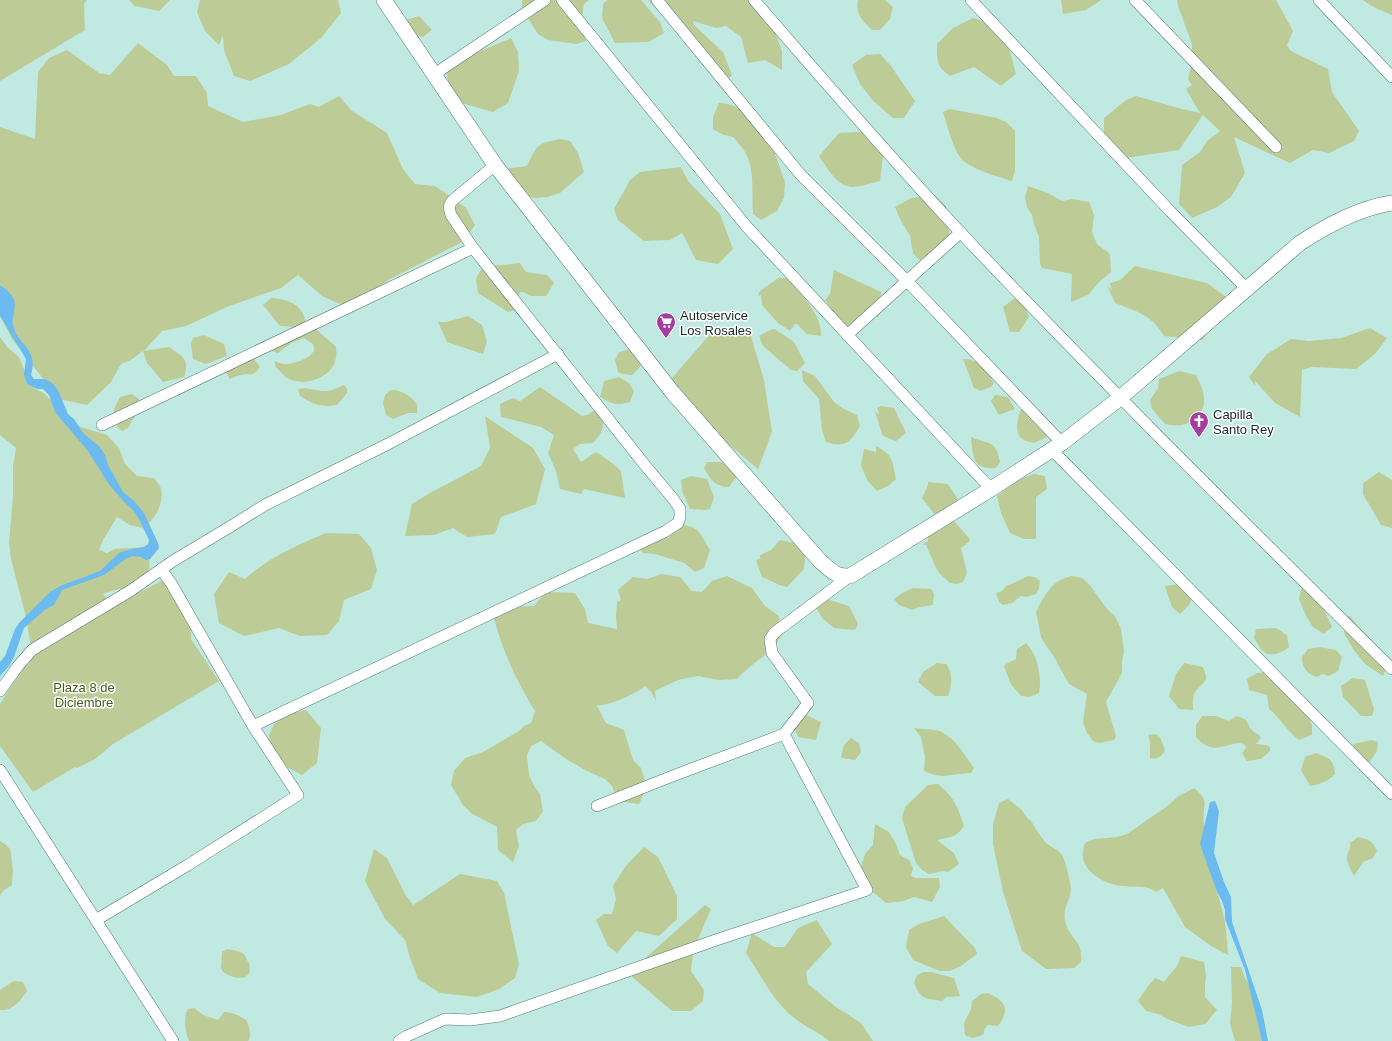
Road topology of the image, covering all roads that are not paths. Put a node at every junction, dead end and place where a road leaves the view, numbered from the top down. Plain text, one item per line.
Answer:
1 (384, 0) edge
2 (545, 0) edge
3 (562, 0) edge
4 (657, 0) edge
5 (754, 0) edge
6 (971, 0) edge
7 (1135, 0) edge
8 (1318, 0) edge
9 (433, 75) junction
10 (1392, 77) edge
11 (1276, 147) dead end
12 (495, 165) junction
13 (1392, 202) edge
14 (961, 232) junction
15 (473, 248) junction
16 (907, 281) junction
17 (1247, 289) junction
18 (847, 335) junction
19 (558, 354) junction
20 (1120, 398) junction
21 (102, 425) dead end
22 (1057, 446) junction
23 (991, 489) junction
24 (161, 569) junction
25 (850, 576) junction
26 (1392, 669) edge
27 (0, 691) edge
28 (254, 726) junction
29 (784, 734) junction
30 (0, 770) edge
31 (1392, 794) edge
32 (597, 806) dead end
33 (96, 920) junction
34 (173, 1041) edge
35 (399, 1041) edge

1 - 9 main road
2 - 9 street
3 - 18 street
4 - 16 street
5 - 14 street
6 - 17 street
7 - 11 street
8 - 10 street
9 - 12 main road
12 - 15 street
12 - 25 main road
13 - 17 main road
14 - 16 street
14 - 20 street
15 - 19 street
15 - 21 street
16 - 18 street
16 - 22 street
17 - 20 main road
18 - 23 street
19 - 24 street
19 - 28 street
20 - 22 main road
20 - 26 street
22 - 23 main road
22 - 31 street
23 - 25 main road
24 - 27 street
24 - 28 street
25 - 29 street
28 - 33 street
29 - 32 street
29 - 35 street
30 - 33 street
33 - 34 street

